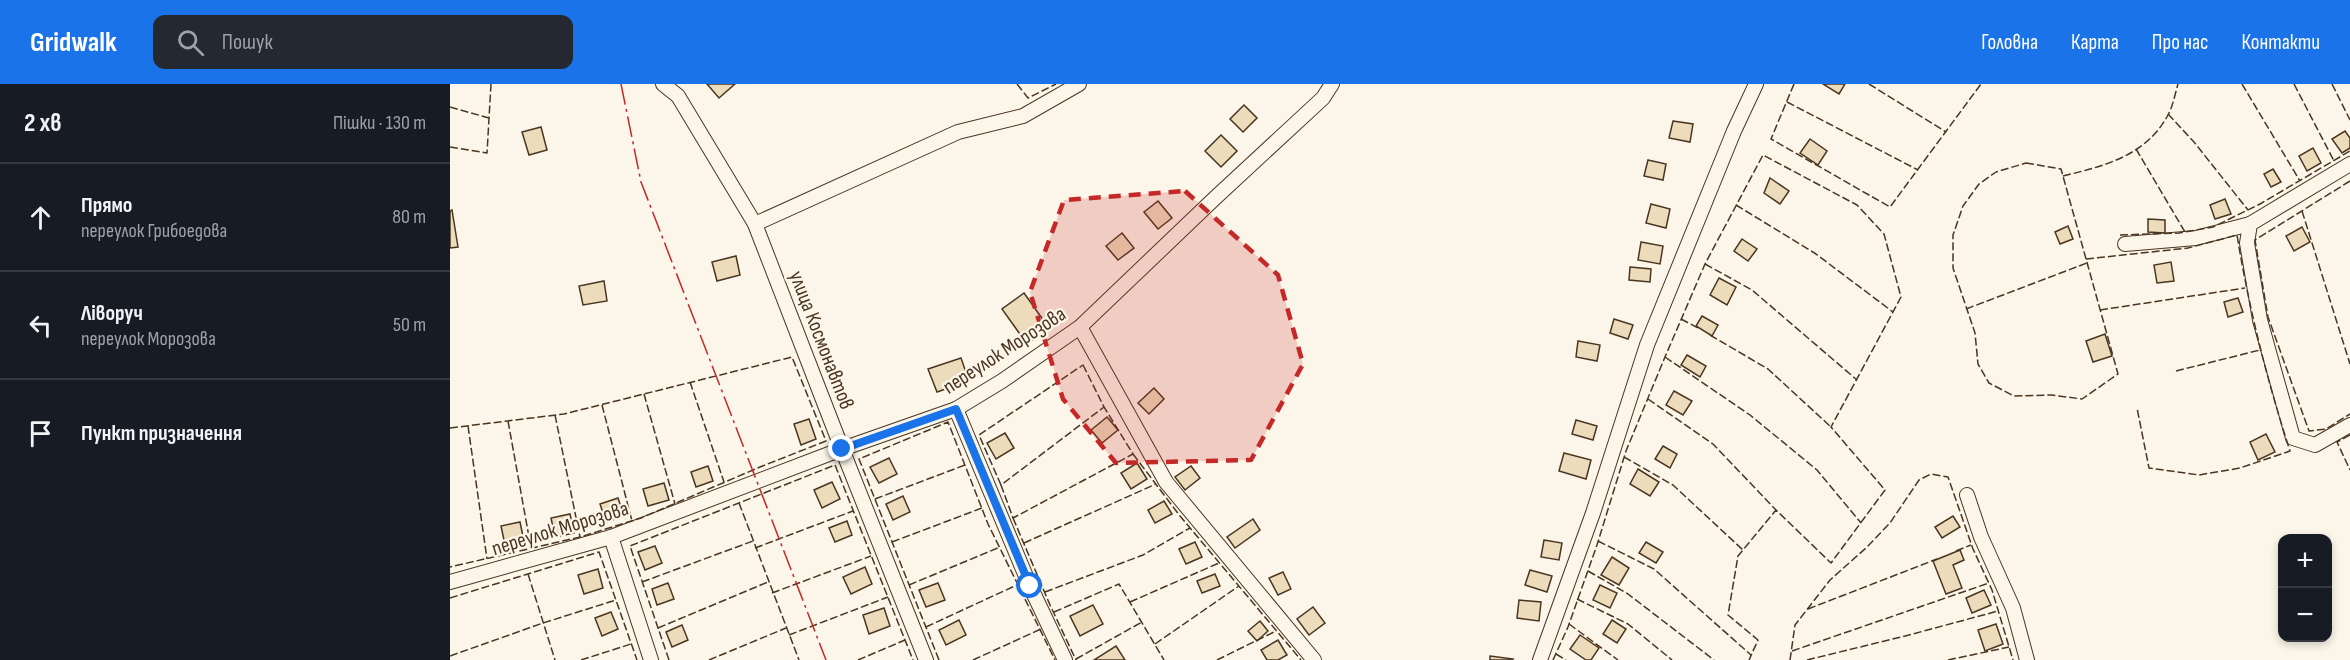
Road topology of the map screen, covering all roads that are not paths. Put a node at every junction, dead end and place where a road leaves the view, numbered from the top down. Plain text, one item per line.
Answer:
1 (663, 84) edge
2 (1079, 84) edge
3 (1332, 84) edge
4 (1756, 84) edge
5 (2350, 164) edge
6 (755, 224) junction
7 (2250, 224) junction
8 (2125, 244) dead end
9 (1080, 327) junction
10 (956, 409) junction
11 (2350, 424) edge
12 (842, 449) junction
13 (1967, 495) dead end
14 (611, 537) junction
15 (450, 582) edge
16 (651, 660) edge
17 (926, 660) edge
18 (1065, 660) edge
19 (1314, 660) edge
20 (1540, 660) edge
21 (2027, 660) edge

1 - 6 street, улица Космонавтов
2 - 6 street
3 - 9 street, переулок Морозова
4 - 20 street
5 - 7 street
6 - 12 street, улица Космонавтов
7 - 8 street
7 - 11 street
9 - 10 street, переулок Морозова
9 - 19 street
10 - 12 street, переулок Морозова
10 - 18 street
12 - 14 street, переулок Морозова
12 - 17 street, улица Космонавтов
13 - 21 street
14 - 15 street, переулок Морозова
14 - 16 street

